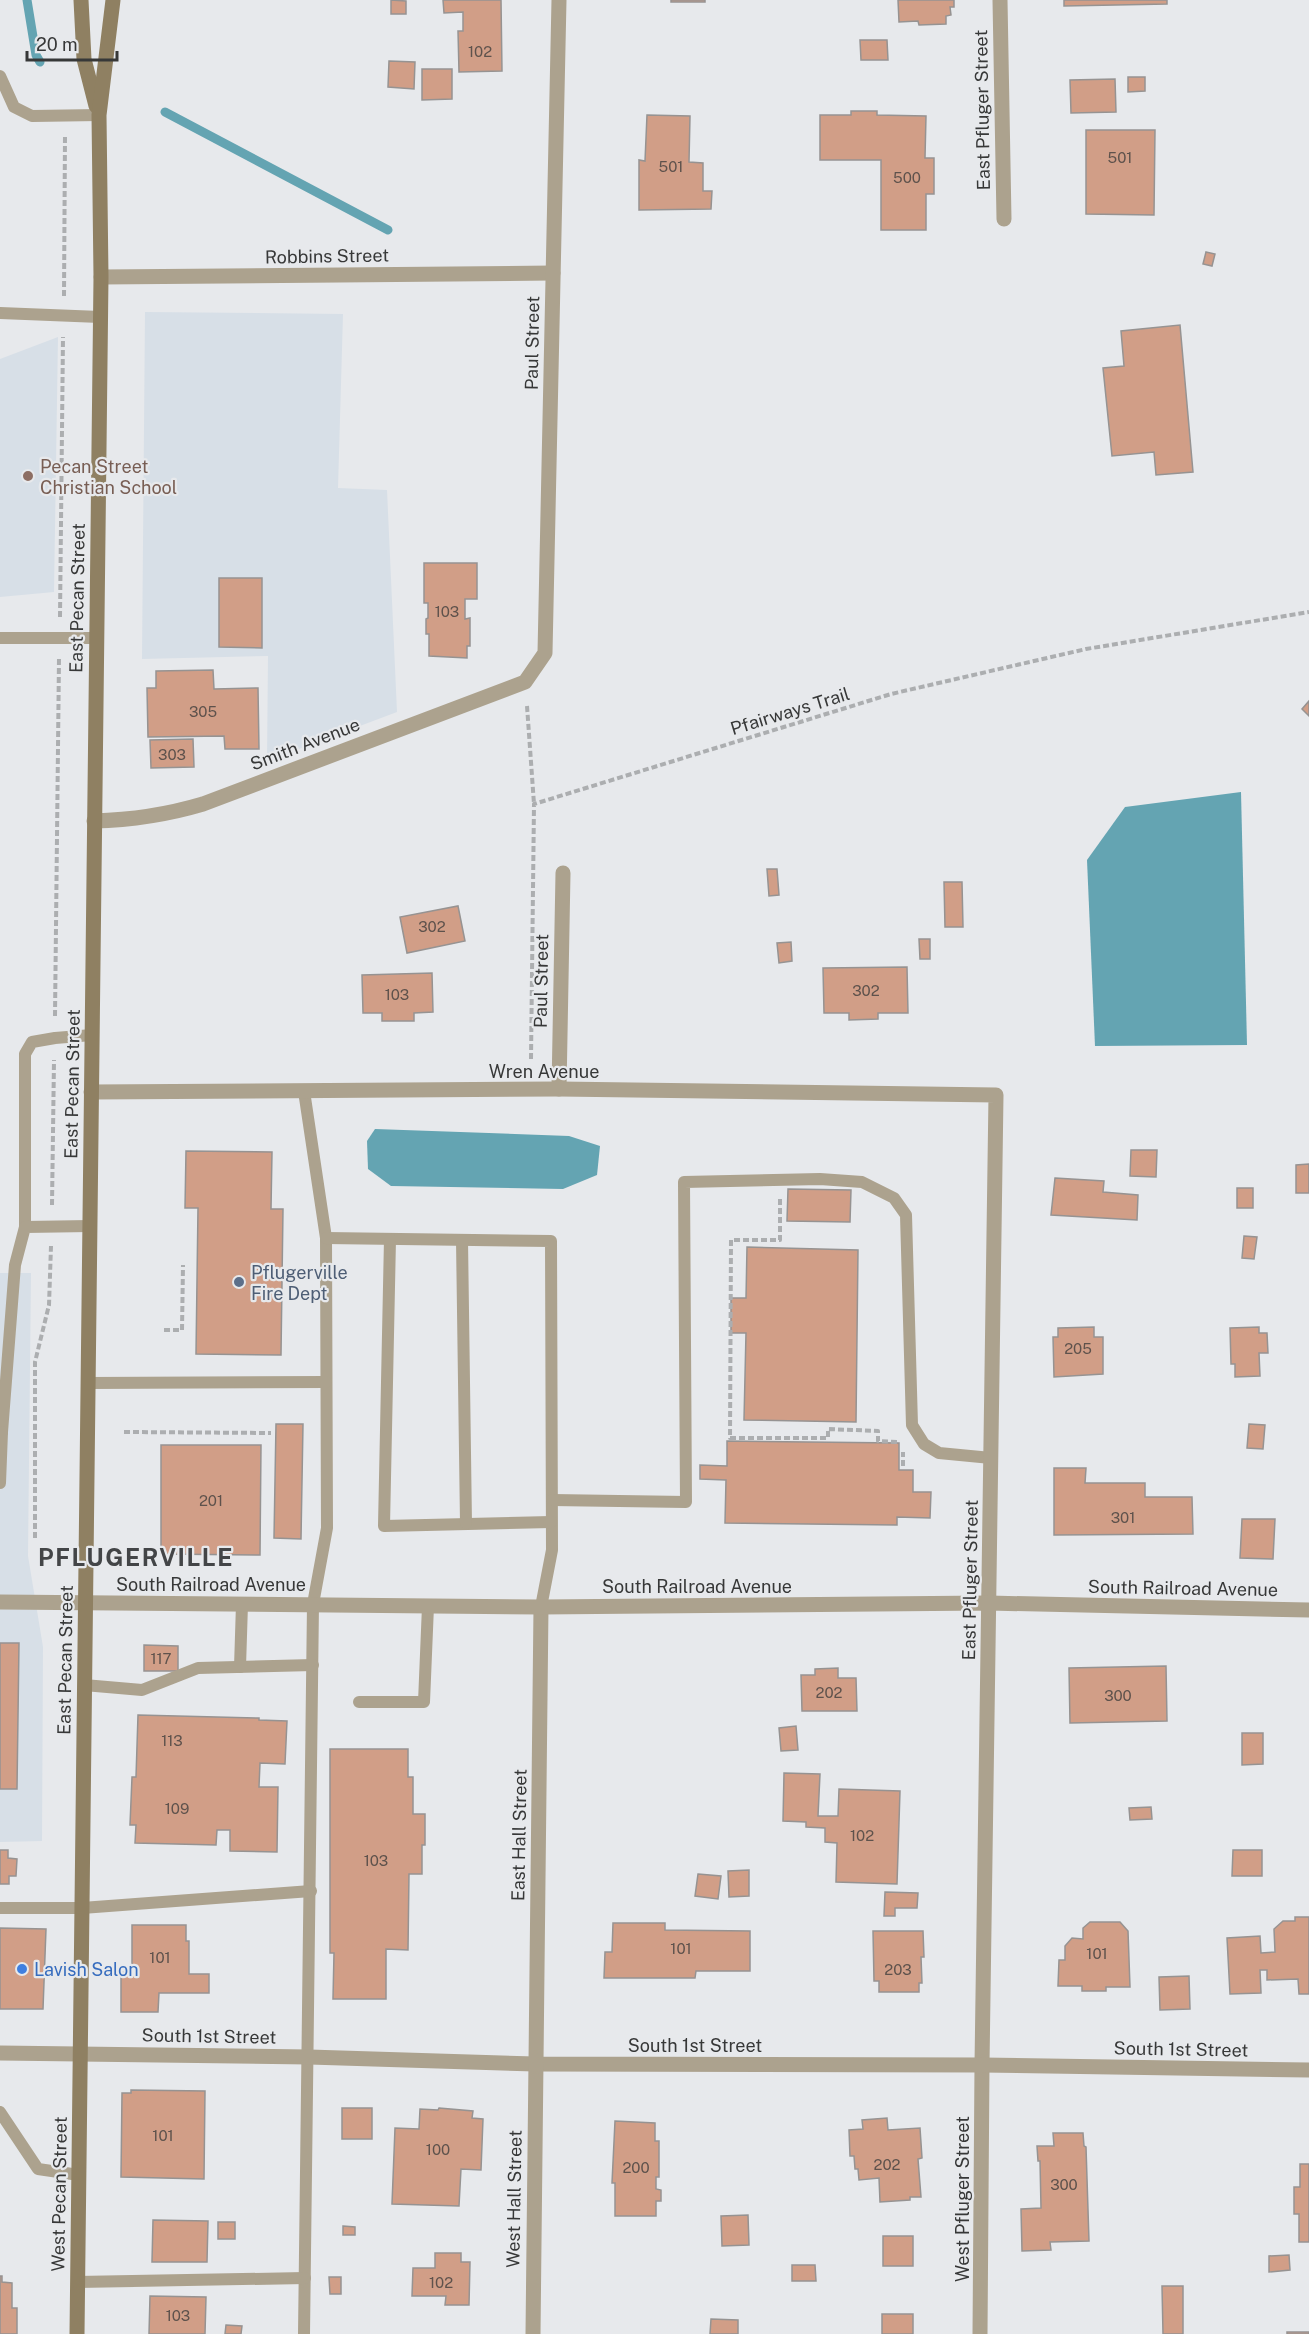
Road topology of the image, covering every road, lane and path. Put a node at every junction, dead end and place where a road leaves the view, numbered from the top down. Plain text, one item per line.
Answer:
1 (81, 0) edge
2 (113, 0) edge
3 (559, 0) edge
4 (1000, 0) edge
5 (0, 76) edge
6 (65, 116) junction
7 (99, 116) junction
8 (1004, 219) dead end
9 (553, 273) junction
10 (100, 278) junction
11 (0, 313) edge
12 (64, 316) junction
13 (100, 317) junction
14 (1309, 612) edge
15 (0, 638) edge
16 (59, 638) junction
17 (96, 638) junction
18 (525, 682) junction
19 (534, 804) junction
20 (94, 820) junction
21 (563, 873) dead end
22 (92, 1035) junction
23 (55, 1038) junction
24 (531, 1059) dead end
25 (559, 1089) junction
26 (304, 1090) junction
27 (92, 1092) junction
28 (996, 1095) joint
29 (780, 1180) junction
30 (90, 1226) junction
31 (25, 1227) junction
32 (52, 1227) junction
33 (326, 1238) junction
34 (390, 1239) junction
35 (462, 1240) junction
36 (183, 1265) dead end
37 (164, 1330) dead end
38 (326, 1382) junction
39 (88, 1383) junction
40 (1, 1432) edge
41 (124, 1432) dead end
42 (271, 1433) dead end
43 (991, 1458) junction
44 (903, 1466) dead end
45 (0, 1483) edge
46 (552, 1500) junction
47 (552, 1522) junction
48 (466, 1523) junction
49 (35, 1538) dead end
50 (0, 1602) edge
51 (85, 1603) junction
52 (989, 1603) junction
53 (242, 1604) junction
54 (313, 1604) junction
55 (428, 1606) junction
56 (541, 1607) junction
57 (1309, 1610) edge
58 (313, 1665) junction
59 (240, 1667) junction
60 (84, 1685) junction
61 (359, 1702) dead end
62 (310, 1891) junction
63 (0, 1908) edge
64 (82, 1908) junction
65 (0, 2053) edge
66 (80, 2054) junction
67 (309, 2056) junction
68 (535, 2064) junction
69 (982, 2065) junction
70 (1309, 2070) edge
71 (0, 2112) edge
72 (79, 2175) junction
73 (305, 2278) junction
74 (77, 2282) junction
75 (77, 2334) edge
76 (304, 2334) edge
77 (533, 2334) edge
78 (980, 2334) edge

1 - 7 main road, East Pecan Street
2 - 7 main road, East Pecan Street
3 - 9 street, Paul Street
4 - 8 street, East Pfluger Street
5 - 6 lane
6 - 7 lane
6 - 12 path
7 - 10 main road, East Pecan Street
9 - 10 street, Robbins Street
9 - 18 street, Paul Street
10 - 13 main road, East Pecan Street
11 - 12 lane
12 - 13 lane
12 - 16 path
13 - 17 main road, East Pecan Street
14 - 19 path, Pfairways Trail
15 - 16 lane
16 - 17 lane
16 - 23 path
17 - 20 main road, East Pecan Street
18 - 19 path
18 - 20 street, Smith Avenue
19 - 24 path
20 - 22 main road, East Pecan Street
21 - 25 street, Paul Street
22 - 23 lane
22 - 27 main road, East Pecan Street
23 - 31 lane
23 - 32 path
25 - 26 street, Wren Avenue
25 - 28 street, Wren Avenue
26 - 27 street, Wren Avenue
26 - 33 lane
27 - 30 main road, East Pecan Street
28 - 43 street, East Pfluger Street
29 - 43 lane
29 - 44 path
29 - 46 lane
30 - 32 lane
30 - 39 main road, East Pecan Street
31 - 32 lane
31 - 40 lane
32 - 49 path
33 - 34 lane
33 - 38 lane
34 - 35 lane
34 - 48 lane
35 - 46 lane
35 - 48 lane
36 - 37 path
38 - 39 lane
38 - 54 lane
39 - 51 main road, East Pecan Street
40 - 45 lane
41 - 42 path
43 - 52 street, East Pfluger Street
46 - 47 lane
47 - 48 lane
47 - 56 lane
50 - 51 street, South Railroad Avenue
51 - 53 street, South Railroad Avenue
51 - 60 main road, East Pecan Street
52 - 56 street, South Railroad Avenue
52 - 57 street, South Railroad Avenue
52 - 69 street, East Pfluger Street
53 - 54 street, South Railroad Avenue
53 - 59 lane
54 - 55 street, South Railroad Avenue
54 - 58 lane
55 - 56 street, South Railroad Avenue
55 - 61 lane
56 - 68 street, East Hall Street
58 - 59 lane
58 - 62 lane
59 - 60 lane
60 - 64 main road, East Pecan Street
62 - 64 lane
62 - 67 lane
63 - 64 lane
64 - 66 main road, East Pecan Street
65 - 66 street, South 1st Street
66 - 67 street, South 1st Street
66 - 72 main road, West Pecan Street
67 - 68 street, South 1st Street
67 - 73 lane
68 - 69 street, South 1st Street
68 - 77 street, West Hall Street
69 - 70 street, South 1st Street
69 - 78 street, West Pfluger Street
71 - 72 lane
72 - 74 main road, West Pecan Street
73 - 74 lane
73 - 76 lane
74 - 75 main road, West Pecan Street

